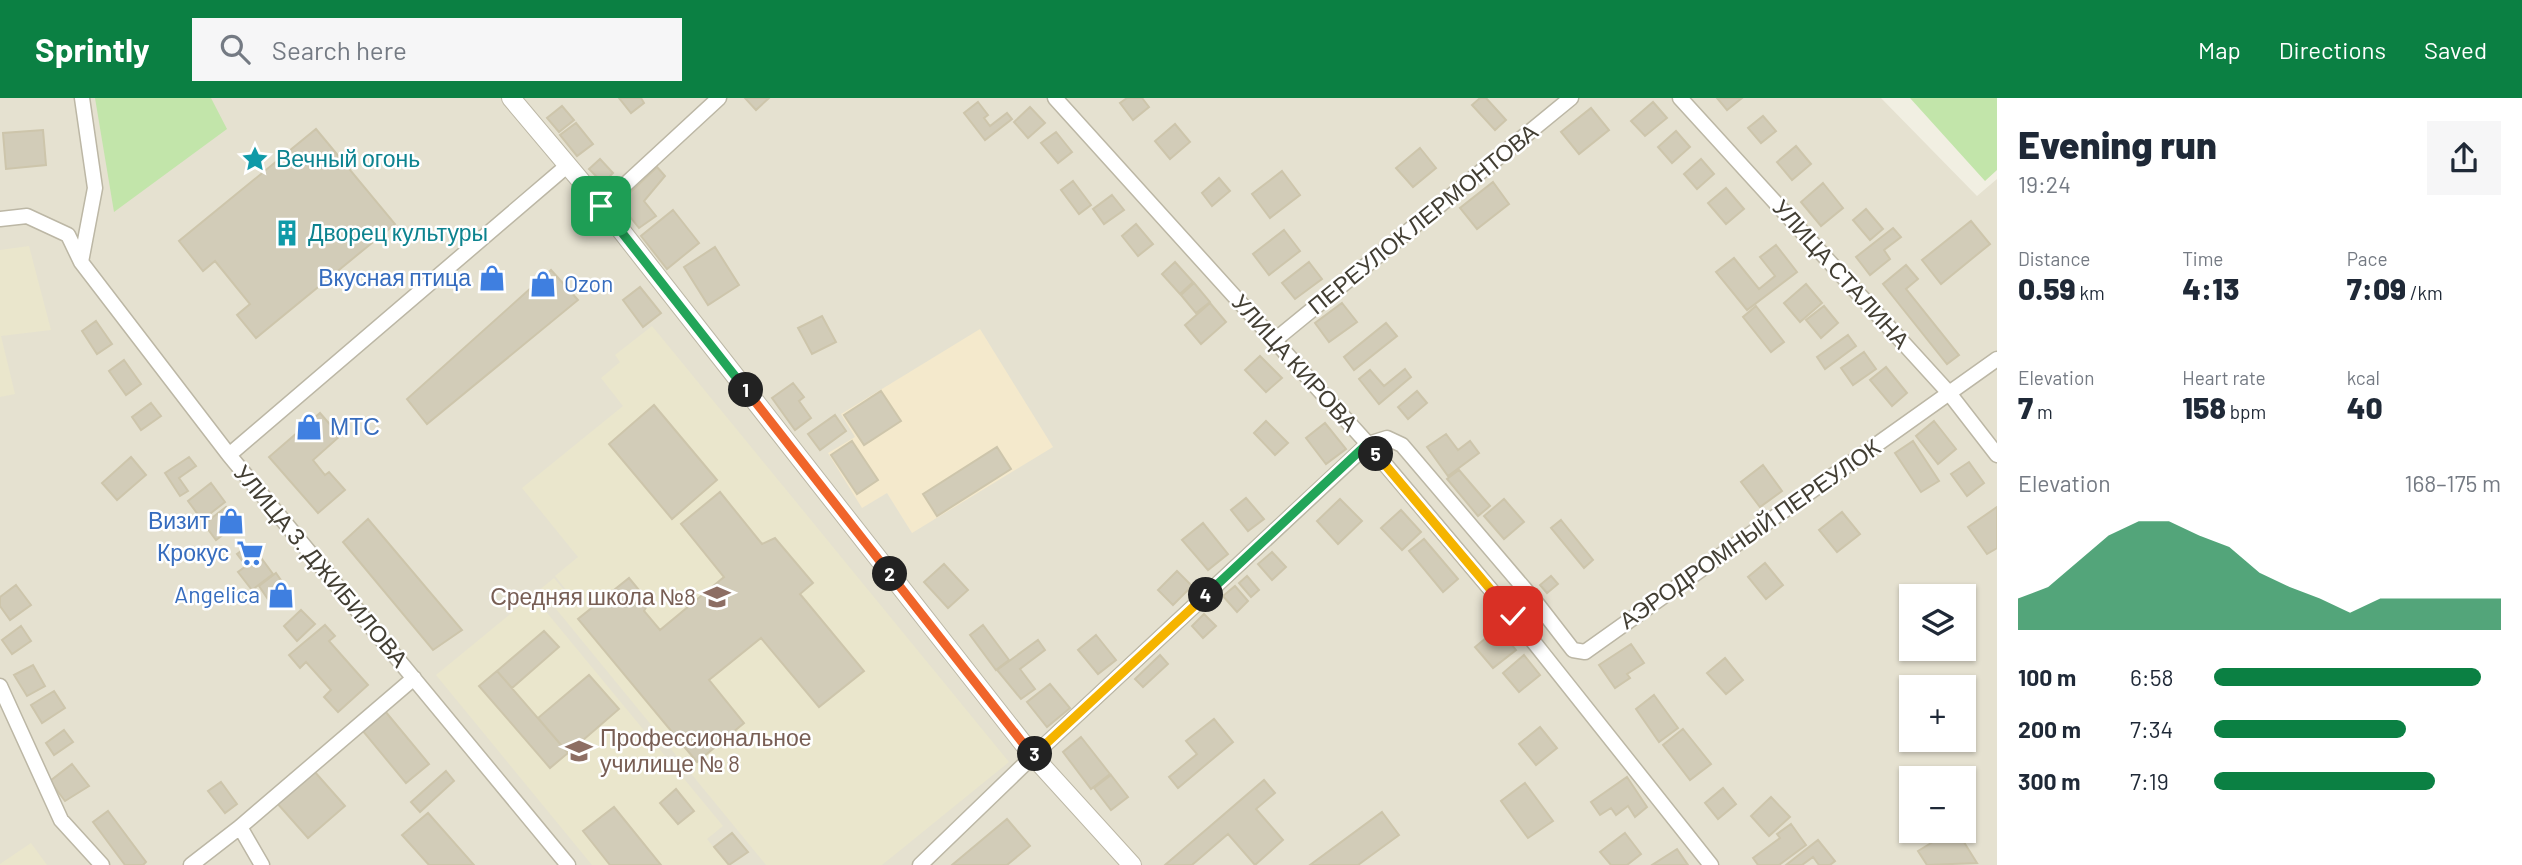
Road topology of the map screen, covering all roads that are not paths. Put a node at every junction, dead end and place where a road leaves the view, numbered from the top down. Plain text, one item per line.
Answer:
1 (82, 98) edge
2 (511, 98) edge
3 (719, 98) edge
4 (1055, 98) edge
5 (1571, 98) edge
6 (1680, 98) edge
7 (568, 165) junction
8 (601, 206) junction
9 (0, 219) edge
10 (81, 262) junction
11 (1275, 340) junction
12 (1997, 359) edge
13 (1949, 393) junction
14 (1367, 444) junction
15 (229, 455) junction
16 (1997, 455) edge
17 (1535, 601) junction
18 (1513, 616) junction
19 (414, 678) junction
20 (0, 686) edge
21 (1033, 756) junction
22 (240, 827) junction
23 (102, 865) edge
24 (191, 865) edge
25 (262, 865) edge
26 (568, 865) edge
27 (920, 865) edge
28 (1132, 865) edge
29 (1712, 865) edge

1 - 10 street
2 - 7 street
3 - 8 street
4 - 11 street, УЛИЦА КИРОВА
5 - 11 street, ПЕРЕУЛОК ЛЕРМОНТОВА
6 - 13 street, УЛИЦА СТАЛИНА
7 - 8 street
7 - 15 street
8 - 21 street
9 - 10 street, УЛИЦА З. ДЖИБИЛОВА
10 - 15 street, УЛИЦА З. ДЖИБИЛОВА
11 - 14 street, УЛИЦА КИРОВА
12 - 13 street, АЭРОДРОМНЫЙ ПЕРЕУЛОК
13 - 16 street, УЛИЦА СТАЛИНА
13 - 17 street, АЭРОДРОМНЫЙ ПЕРЕУЛОК
14 - 17 street, АЭРОДРОМНЫЙ ПЕРЕУЛОК
14 - 18 street, УЛИЦА КИРОВА
14 - 21 street
15 - 19 street, УЛИЦА З. ДЖИБИЛОВА
17 - 18 street
18 - 29 street, УЛИЦА КИРОВА
19 - 22 street
19 - 26 street, УЛИЦА З. ДЖИБИЛОВА
20 - 23 street
21 - 27 street
21 - 28 street
22 - 24 street
22 - 25 street

